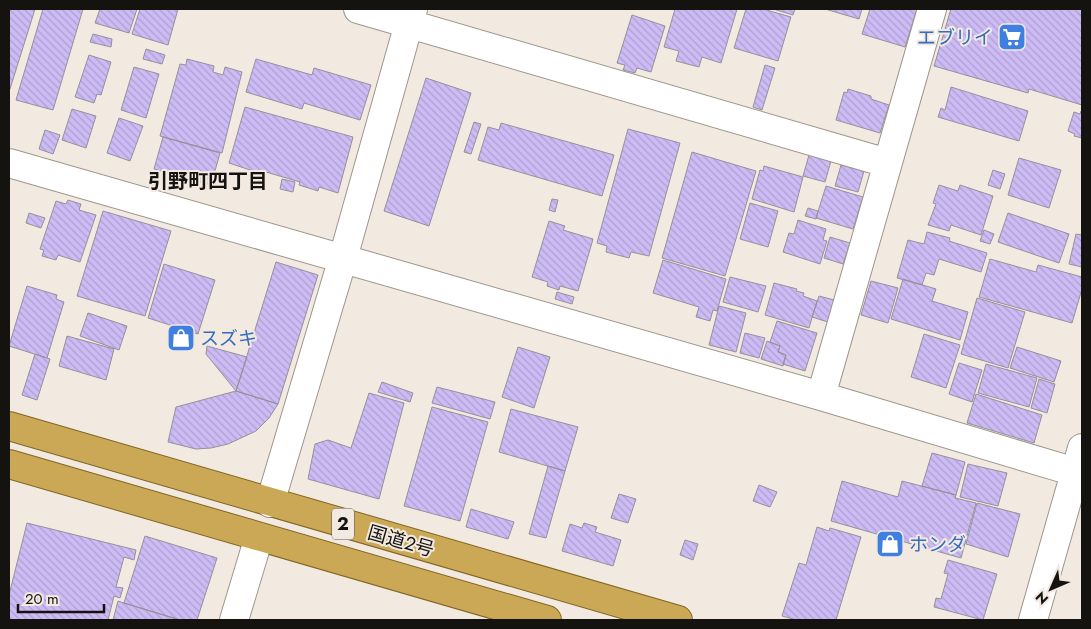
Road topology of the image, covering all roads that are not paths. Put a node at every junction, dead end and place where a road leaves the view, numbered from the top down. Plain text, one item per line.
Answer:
1 (358, 9) edge
2 (932, 9) edge
3 (411, 16) edge
4 (9, 163) edge
5 (887, 163) junction
6 (343, 258) junction
7 (821, 396) junction
8 (9, 426) edge
9 (9, 464) edge
10 (1080, 465) edge
11 (270, 503) junction
12 (259, 537) junction
13 (234, 620) edge
14 (547, 620) edge
15 (678, 620) edge
16 (1033, 620) edge

1 - 3 street
2 - 5 street
3 - 5 street
3 - 6 street
4 - 6 street
5 - 7 street
6 - 7 street
6 - 11 street
7 - 10 street
8 - 11 highway, 国道2号 / 2
9 - 12 highway, 国道2号 / 2
10 - 16 street
11 - 15 highway, 国道2号 / 2
12 - 13 street
12 - 14 highway, 国道2号 / 2

